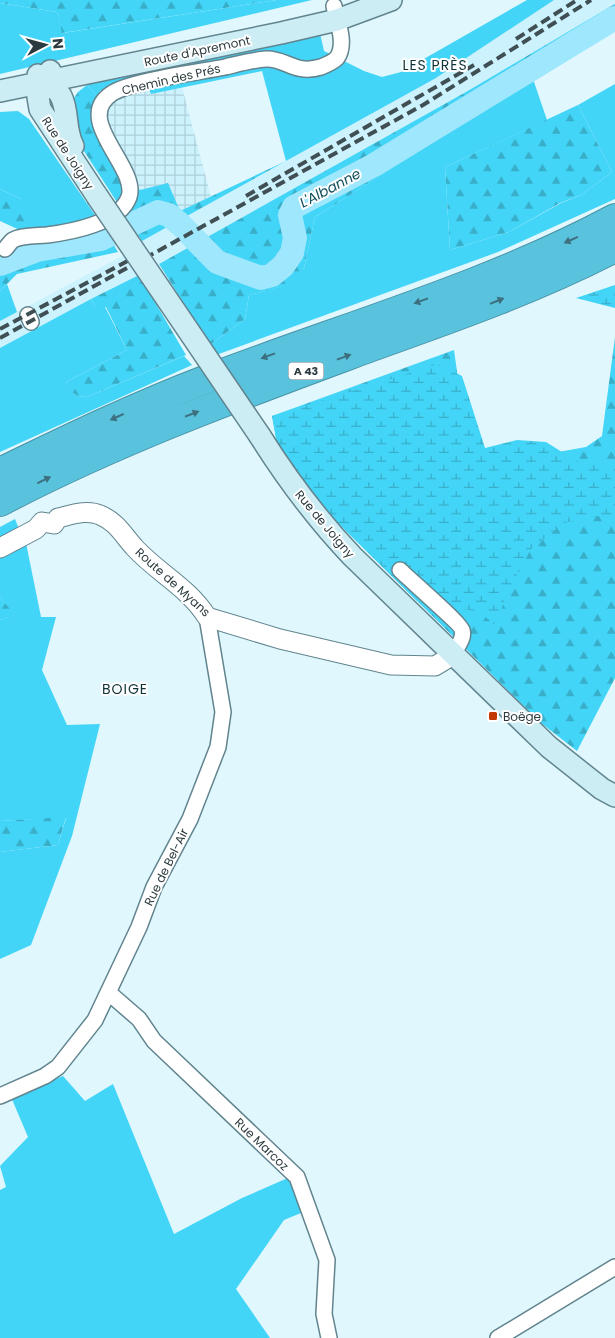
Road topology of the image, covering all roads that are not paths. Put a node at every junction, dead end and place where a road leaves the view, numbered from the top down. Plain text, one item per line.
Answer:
1 (358, 0) edge
2 (391, 0) edge
3 (335, 13) junction
4 (112, 68) junction
5 (44, 74) junction
6 (0, 79) edge
7 (0, 91) edge
8 (0, 100) edge
9 (65, 107) junction
10 (40, 109) junction
11 (97, 196) junction
12 (615, 218) edge
13 (5, 248) dead end
14 (615, 248) edge
15 (0, 472) edge
16 (0, 502) edge
17 (0, 548) edge
18 (400, 570) dead end
19 (207, 617) junction
20 (452, 655) junction
21 (615, 796) edge
22 (109, 993) junction
23 (0, 1096) edge
24 (615, 1267) edge
25 (329, 1338) edge
26 (498, 1338) edge

1 - 3 main road, Route d'Apremont
2 - 3 main road, Route d'Apremont
3 - 4 main road, Route d'Apremont
3 - 5 main road, Route d'Apremont
3 - 13 street, Chemin des Prés
4 - 5 main road, Route d'Apremont
4 - 9 main road, Rue de Joigny
5 - 6 main road, Route d'Apremont
5 - 7 main road, Route d'Apremont
5 - 9 main road, Rue de Joigny
5 - 10 main road, Rue de Joigny
8 - 10 main road, Rue de Joigny
9 - 11 main road, Rue de Joigny
10 - 11 main road, Rue de Joigny
11 - 20 main road, Rue de Joigny, bridge
12 -> 15 highway, A 43
16 -> 14 highway, A 43
17 - 19 street, Route de Myans
18 - 20 street
19 - 20 street, Route de Myans
19 - 22 street, Rue de Bel-Air
20 - 21 main road, Rue de Joigny
22 - 23 street, Rue de Bel-Air
22 - 25 street, Rue Marcoz
24 - 26 street

